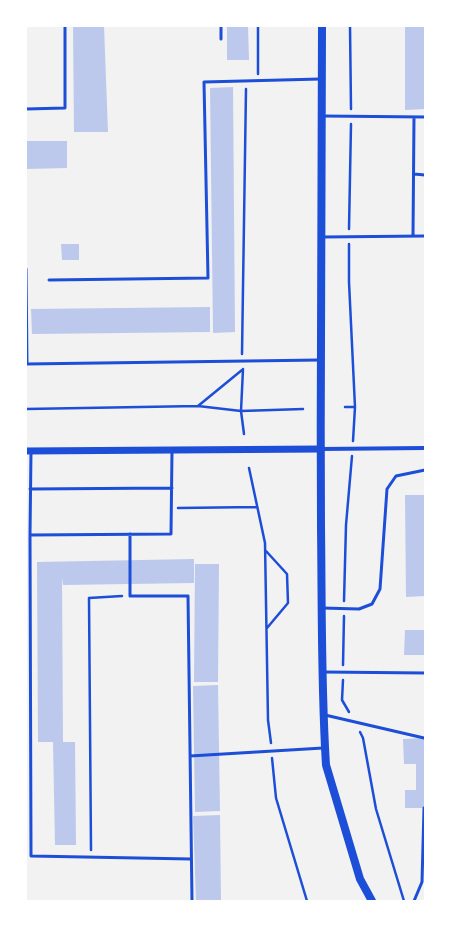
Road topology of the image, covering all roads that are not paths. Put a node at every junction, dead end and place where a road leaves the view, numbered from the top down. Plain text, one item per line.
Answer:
1 (65, 26) edge
2 (220, 26) edge
3 (322, 26) edge
4 (221, 39) dead end
5 (322, 79) junction
6 (26, 109) edge
7 (321, 116) junction
8 (414, 117) junction
9 (425, 117) edge
10 (414, 174) junction
11 (425, 175) edge
12 (413, 236) junction
13 (425, 236) edge
14 (321, 237) junction
15 (26, 269) edge
16 (49, 280) dead end
17 (321, 360) junction
18 (26, 364) edge
19 (425, 448) edge
20 (321, 449) junction
21 (172, 450) junction
22 (29, 451) edge
23 (425, 470) edge
24 (172, 488) junction
25 (30, 489) junction
26 (130, 534) junction
27 (30, 536) junction
28 (322, 608) junction
29 (323, 672) junction
30 (425, 673) edge
31 (323, 714) junction
32 (424, 738) edge
33 (325, 748) junction
34 (190, 756) junction
35 (424, 808) dead end
36 (191, 859) junction
37 (192, 901) edge
38 (372, 901) edge
39 (414, 901) edge

1 - 6 lane
2 - 4 lane
3 - 5 main road
5 - 7 main road
5 - 16 lane
7 - 8 lane
7 - 14 main road
8 - 9 lane
8 - 10 lane
10 - 11 lane
10 - 12 lane
12 - 13 lane
12 - 14 lane
14 - 17 main road
15 - 18 lane
17 - 18 lane
17 - 20 main road
19 - 20 street
20 - 21 street
20 - 28 main road
21 - 22 street
21 - 24 lane
22 - 25 lane
23 - 28 lane
24 - 25 lane
24 - 26 lane
25 - 27 lane
26 - 27 lane
26 - 34 lane
27 - 36 lane
28 - 29 main road
29 - 30 lane
29 - 31 main road
31 - 32 lane
31 - 33 main road
33 - 34 lane
33 - 38 main road
34 - 36 lane
35 - 39 lane
36 - 37 lane

